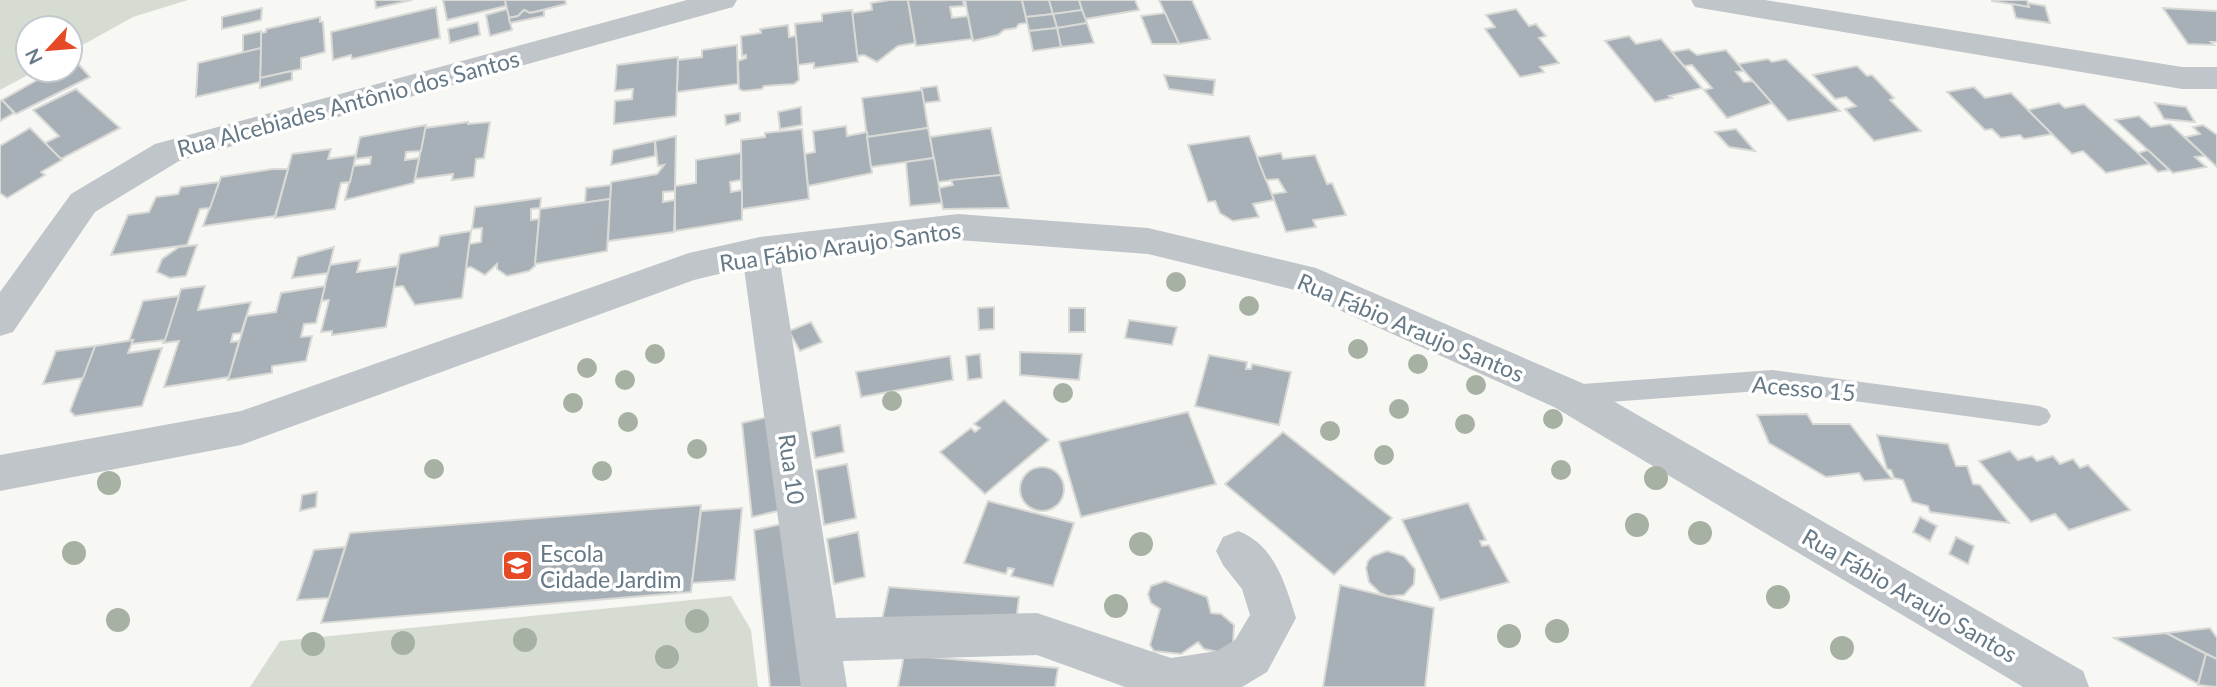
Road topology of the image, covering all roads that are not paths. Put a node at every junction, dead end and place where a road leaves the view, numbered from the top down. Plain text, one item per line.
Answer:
1 (722, 0) edge
2 (1706, 0) edge
3 (2217, 78) edge
4 (760, 251) junction
5 (0, 321) edge
6 (1568, 395) junction
7 (2039, 416) dead end
8 (0, 473) edge
9 (1238, 551) dead end
10 (817, 640) junction
11 (824, 687) edge
12 (2066, 687) edge

1 - 5 street, Rua Alcebiades Antônio dos Santos
2 - 3 street
4 - 6 street, Rua Fábio Araujo Santos
4 - 8 street, Rua Fábio Araujo Santos
4 - 10 street, Rua 10
6 - 7 lane, Acesso 15
6 - 12 street, Rua Fábio Araujo Santos
9 - 10 street
10 - 11 street, Rua 10

